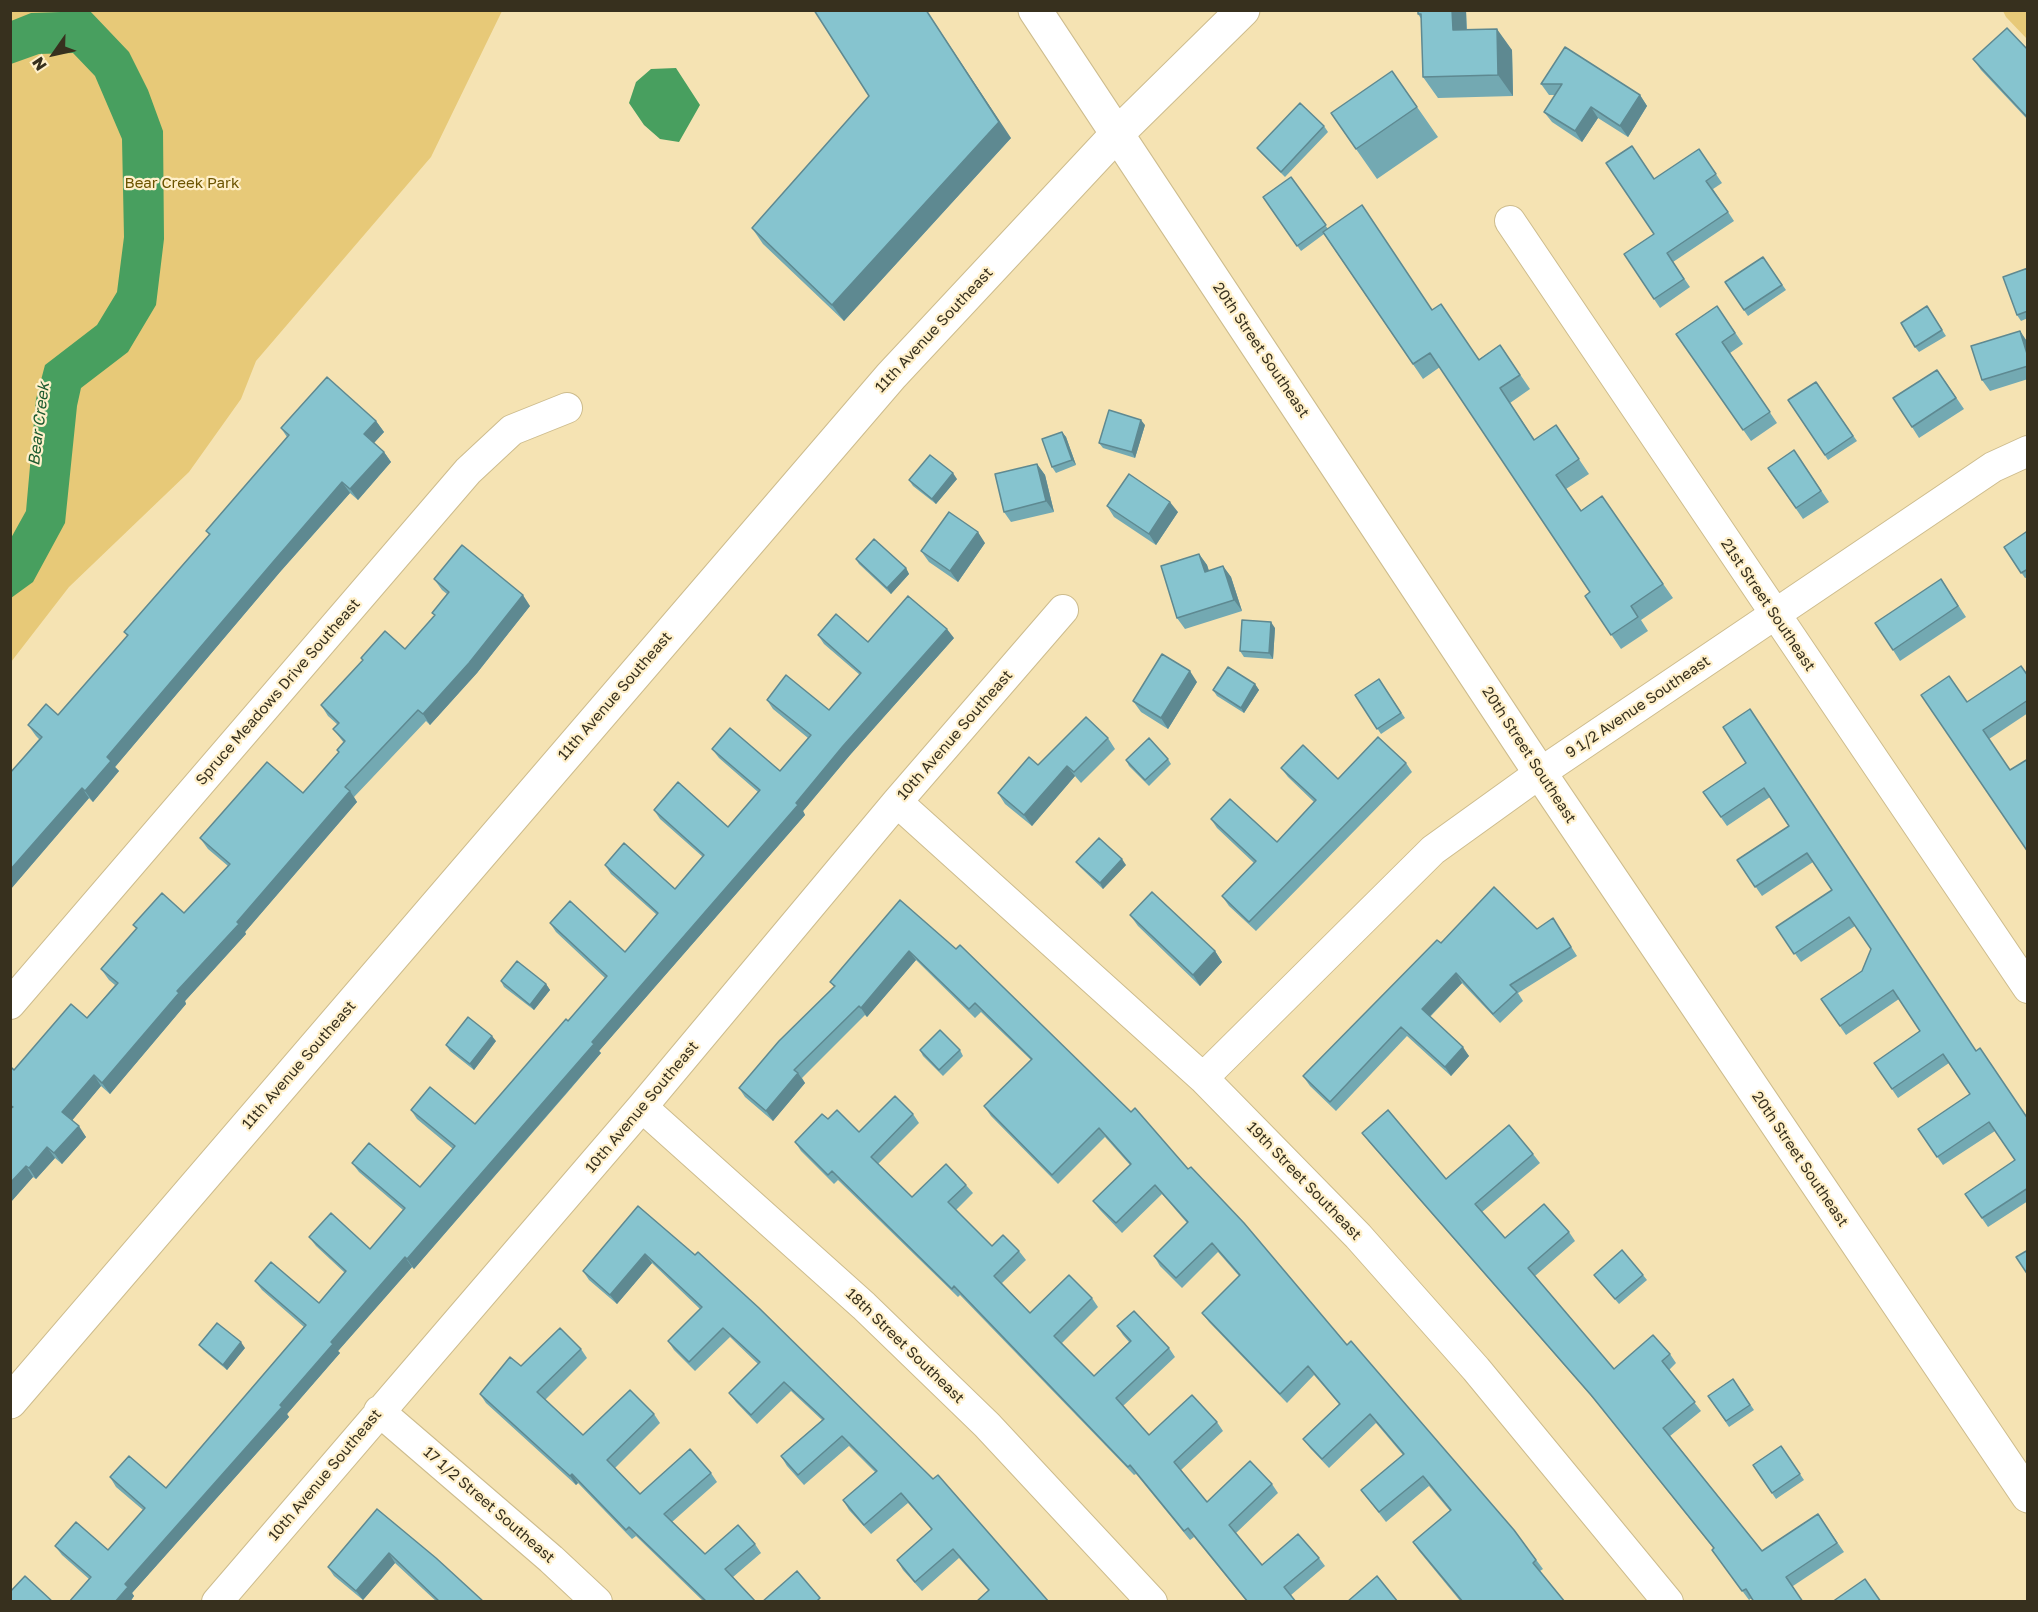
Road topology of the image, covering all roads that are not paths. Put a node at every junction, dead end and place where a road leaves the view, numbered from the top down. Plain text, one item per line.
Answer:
1 (1035, 10) edge
2 (1243, 10) edge
3 (1118, 134) junction
4 (1509, 221) dead end
5 (567, 408) dead end
6 (2028, 451) edge
7 (1063, 610) dead end
8 (1775, 615) junction
9 (1540, 773) junction
10 (897, 802) junction
11 (2028, 988) edge
12 (10, 1004) edge
13 (1203, 1078) junction
14 (642, 1107) junction
15 (10, 1402) edge
16 (379, 1412) junction
17 (2028, 1496) edge
18 (217, 1602) edge
19 (597, 1602) edge
20 (1152, 1602) edge
21 (1668, 1602) edge

1 - 3 main road, 20th Street Southeast
2 - 3 main road, 11th Avenue Southeast
3 - 9 main road, 20th Street Southeast
3 - 15 main road, 11th Avenue Southeast
4 - 8 street, 21st Street Southeast
5 - 12 street, Spruce Meadows Drive Southeast
6 - 8 street, 9 1/2 Avenue Southeast
7 - 10 street, 10th Avenue Southeast
8 - 9 street, 9 1/2 Avenue Southeast
8 - 11 street, 21st Street Southeast
9 - 13 street, 9 1/2 Avenue Southeast
9 - 17 main road, 20th Street Southeast
10 - 13 street, 19th Street Southeast
10 - 14 street, 10th Avenue Southeast
13 - 21 street, 19th Street Southeast
14 - 16 street, 10th Avenue Southeast
14 - 20 street, 18th Street Southeast
16 - 18 street, 10th Avenue Southeast
16 - 19 street, 17 1/2 Street Southeast

